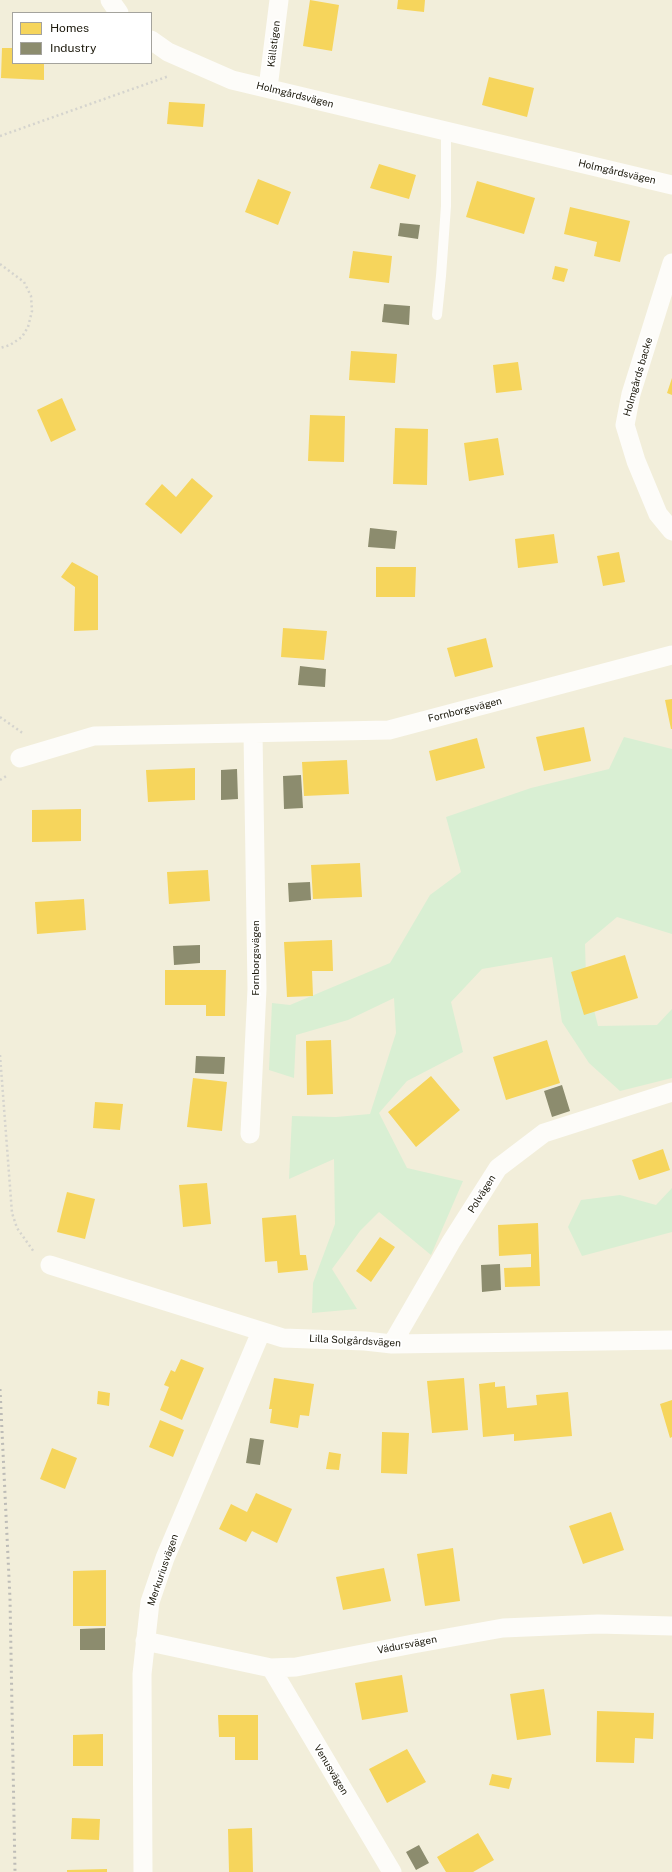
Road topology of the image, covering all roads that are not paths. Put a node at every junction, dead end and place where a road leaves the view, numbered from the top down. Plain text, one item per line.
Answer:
1 (110, 0) edge
2 (279, 0) edge
3 (118, 12) edge
4 (152, 41) edge
5 (268, 88) junction
6 (446, 132) junction
7 (672, 185) edge
8 (672, 263) edge
9 (437, 315) dead end
10 (672, 531) edge
11 (672, 655) edge
12 (253, 733) junction
13 (20, 758) dead end
14 (672, 1092) edge
15 (250, 1134) dead end
16 (50, 1265) road end
17 (261, 1332) junction
18 (672, 1340) edge
19 (392, 1344) junction
20 (672, 1626) edge
21 (145, 1641) junction
22 (271, 1668) junction
23 (143, 1872) edge
24 (392, 1872) edge

1 - 3 street
2 - 5 street, Källstigen
4 - 5 street, Holmgårdsvägen
5 - 6 street, Holmgårdsvägen
6 - 7 street, Holmgårdsvägen
6 - 9 lane
8 - 10 street, Holmgårds backe
11 - 12 street, Fornborgsvägen
12 - 13 street, Fornborgsvägen
12 - 15 street, Fornborgsvägen
14 - 19 street, Polvägen
16 - 17 street, Lilla Solgårdsvägen
17 - 19 street, Lilla Solgårdsvägen
17 - 21 street, Merkuriusvägen
18 - 19 street, Lilla Solgårdsvägen
20 - 22 street, Vädursvägen
21 - 22 street, Vädursvägen
21 - 23 street, Merkuriusvägen
22 - 24 street, Venusvägen

